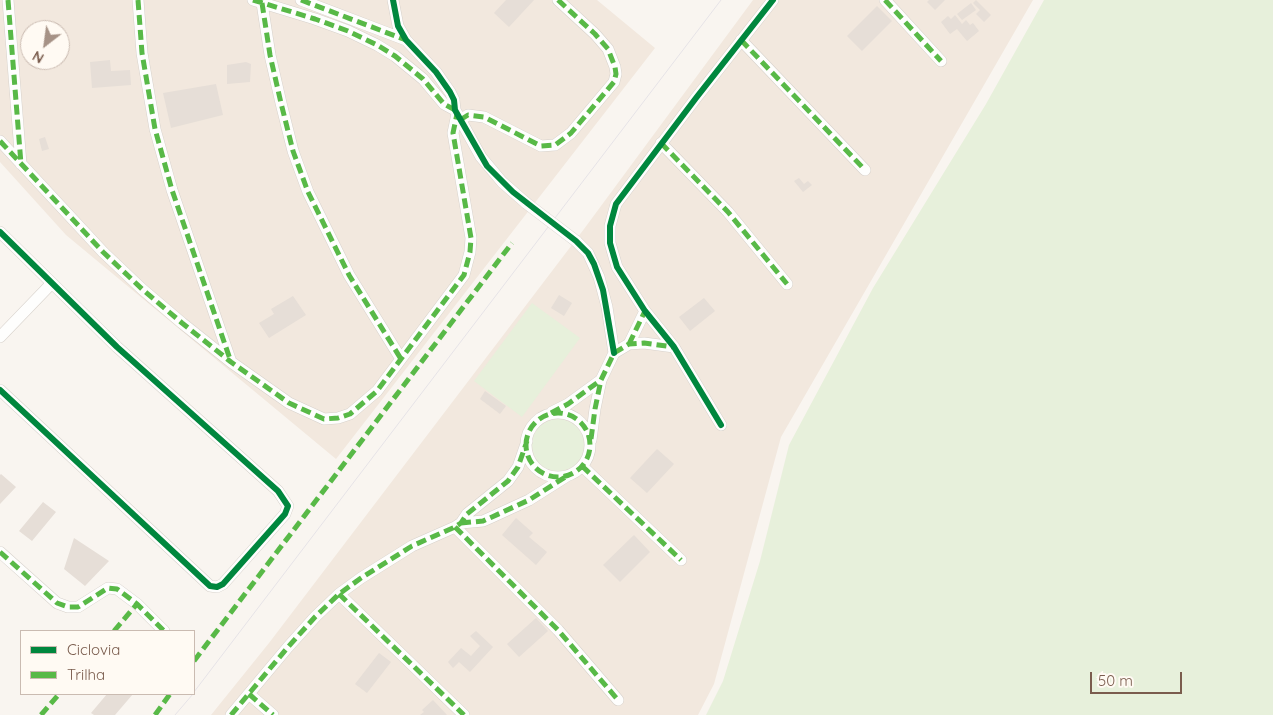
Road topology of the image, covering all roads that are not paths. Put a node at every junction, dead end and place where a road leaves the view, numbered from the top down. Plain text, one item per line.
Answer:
1 (8, 0) edge
2 (138, 0) edge
3 (301, 0) edge
4 (393, 0) edge
5 (558, 0) edge
6 (773, 0) edge
7 (885, 0) edge
8 (261, 2) edge
9 (406, 40) junction
10 (741, 40) junction
11 (941, 61) dead end
12 (457, 115) junction
13 (0, 142) edge
14 (661, 143) junction
15 (21, 164) junction
16 (865, 170) dead end
17 (0, 232) edge
18 (52, 283) junction
19 (787, 284) dead end
20 (645, 311) junction
21 (0, 337) edge
22 (629, 344) junction
23 (674, 347) junction
24 (614, 353) junction
25 (401, 359) junction
26 (231, 362) junction
27 (601, 380) junction
28 (0, 390) edge
29 (545, 415) junction
30 (721, 425) dead end
31 (527, 441) junction
32 (590, 444) junction
33 (582, 466) junction
34 (568, 475) junction
35 (458, 525) junction
36 (0, 552) edge
37 (682, 560) dead end
38 (340, 594) junction
39 (163, 630) edge
40 (249, 694) junction
41 (618, 700) dead end
42 (232, 715) edge
43 (273, 715) edge
44 (464, 715) edge

1 - 15 street
2 - 26 street
3 - 9 street
4 - 9 street
5 - 12 street
6 - 10 street
7 - 11 street
8 - 12 street
8 - 25 street
9 - 12 street
10 - 14 street
10 - 16 street
12 - 24 street, bridge
12 - 25 street
13 - 15 street
14 - 19 street
14 - 20 street
15 - 26 street
17 - 18 street
18 - 21 street
18 - 28 street
20 - 22 street
20 - 23 street
22 - 23 street
22 - 24 street
23 - 30 street
24 - 27 street
25 - 26 street
27 - 29 street
27 - 32 street
29 - 31 street
29 - 32 street
31 - 34 street
31 - 35 street
32 - 33 street
33 - 34 street
33 - 37 street
34 - 35 street
35 - 38 street
35 - 41 street
36 - 39 street
38 - 40 street
38 - 44 street
40 - 42 street
40 - 43 street

